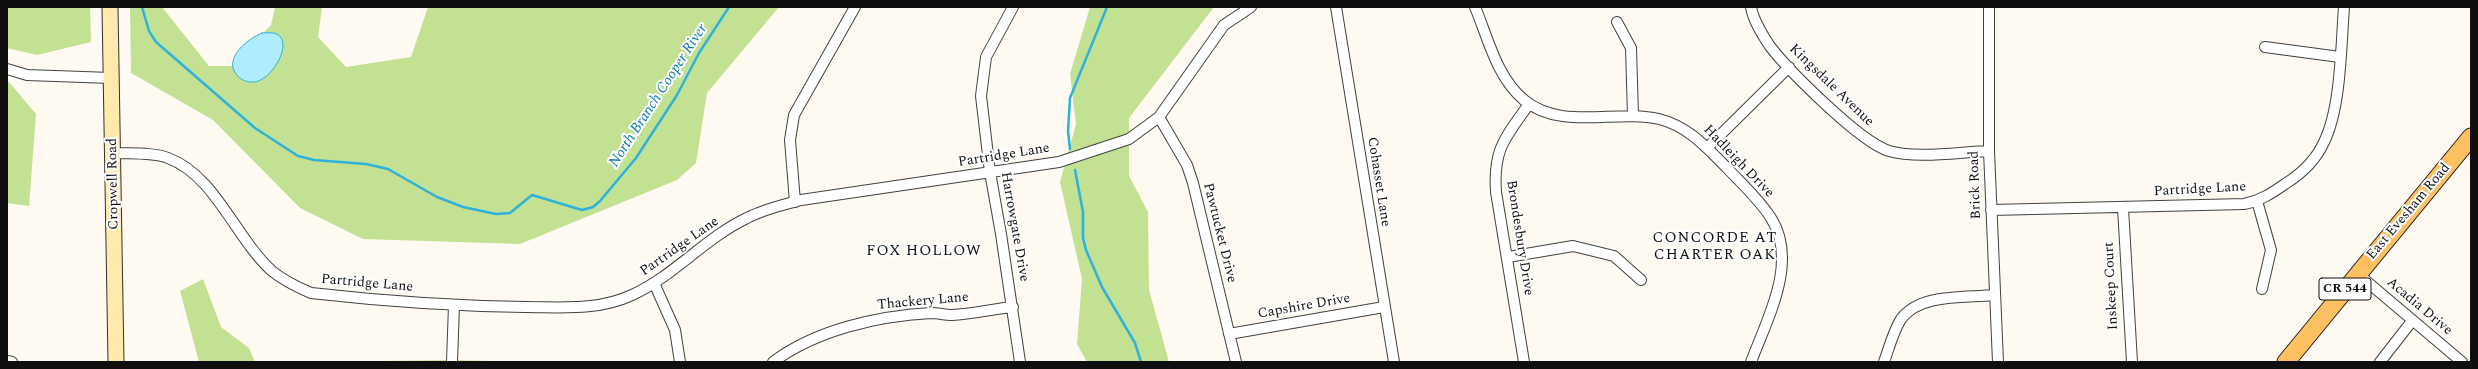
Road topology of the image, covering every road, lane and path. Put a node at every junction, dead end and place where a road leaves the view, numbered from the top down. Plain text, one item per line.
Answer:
1 (110, 7) edge
2 (855, 7) edge
3 (1012, 7) edge
4 (1251, 7) edge
5 (1336, 7) edge
6 (1475, 7) edge
7 (1751, 7) edge
8 (1989, 7) edge
9 (2344, 7) edge
10 (1617, 22) dead end
11 (2265, 47) dead end
12 (2340, 58) junction
13 (1789, 67) junction
14 (7, 69) edge
15 (111, 78) junction
16 (1529, 104) junction
17 (1633, 116) junction
18 (1159, 117) junction
19 (2471, 137) edge
20 (1707, 148) junction
21 (1988, 151) junction
22 (113, 154) junction
23 (990, 172) junction
24 (2257, 201) junction
25 (795, 202) junction
26 (2123, 208) junction
27 (1991, 210) junction
28 (1508, 257) junction
29 (2358, 274) junction
30 (1641, 280) dead end
31 (654, 284) junction
32 (2262, 290) dead end
33 (1994, 295) junction
34 (454, 305) junction
35 (1012, 307) junction
36 (1384, 307) junction
37 (2412, 322) junction
38 (1229, 334) junction
39 (7, 361) edge
40 (12, 362) edge
41 (116, 362) edge
42 (452, 362) edge
43 (680, 362) edge
44 (773, 362) edge
45 (1020, 362) edge
46 (1236, 362) edge
47 (1394, 362) edge
48 (1524, 362) edge
49 (1751, 362) edge
50 (1884, 362) edge
51 (1998, 362) edge
52 (2132, 362) edge
53 (2286, 362) edge
54 (2380, 362) edge
55 (2462, 362) edge

1 - 15 street, Cropwell Road
2 - 25 street
3 - 23 street, Harrowgate Drive
4 - 18 street, Partridge Lane
5 - 36 street, Cohasset Lane
6 - 16 street, Hadleigh Drive
7 - 13 street, Kingsdale Avenue
8 - 21 street, Brick Road
9 - 12 street, Partridge Lane
10 - 17 street
11 - 12 street
12 - 24 street, Partridge Lane
13 - 20 street
13 - 21 street, Kingsdale Avenue
14 - 15 street
15 - 22 street, Cropwell Road
16 - 17 street, Hadleigh Drive
16 - 28 street, Brondesbury Drive
17 - 20 street, Hadleigh Drive
18 - 23 street, Partridge Lane
18 - 38 street, Pawtucket Drive
19 - 29 main road, East Evesham Road / CR 544
20 - 49 street, Hadleigh Drive
21 - 27 street, Brick Road
22 - 34 street, Partridge Lane
22 - 41 street, Cropwell Road
23 - 25 street, Partridge Lane
23 - 35 street, Harrowgate Drive
24 - 26 street, Partridge Lane
24 - 32 street
25 - 31 street, Partridge Lane
26 - 27 street, Partridge Lane
26 - 52 street, Inskeep Court
27 - 33 street, Brick Road
28 - 30 street
28 - 48 street, Brondesbury Drive
29 - 37 street, Acadia Drive
29 - 53 main road, East Evesham Road / CR 544
31 - 34 street, Partridge Lane
31 - 43 street
33 - 50 street
33 - 51 street, Brick Road
34 - 42 street
35 - 44 street, Thackery Lane
35 - 45 street, Harrowgate Drive
36 - 38 street, Capshire Drive
36 - 47 street, Cohasset Lane
37 - 54 street
37 - 55 street, Acadia Drive
38 - 46 street, Pawtucket Drive
39 - 40 street

